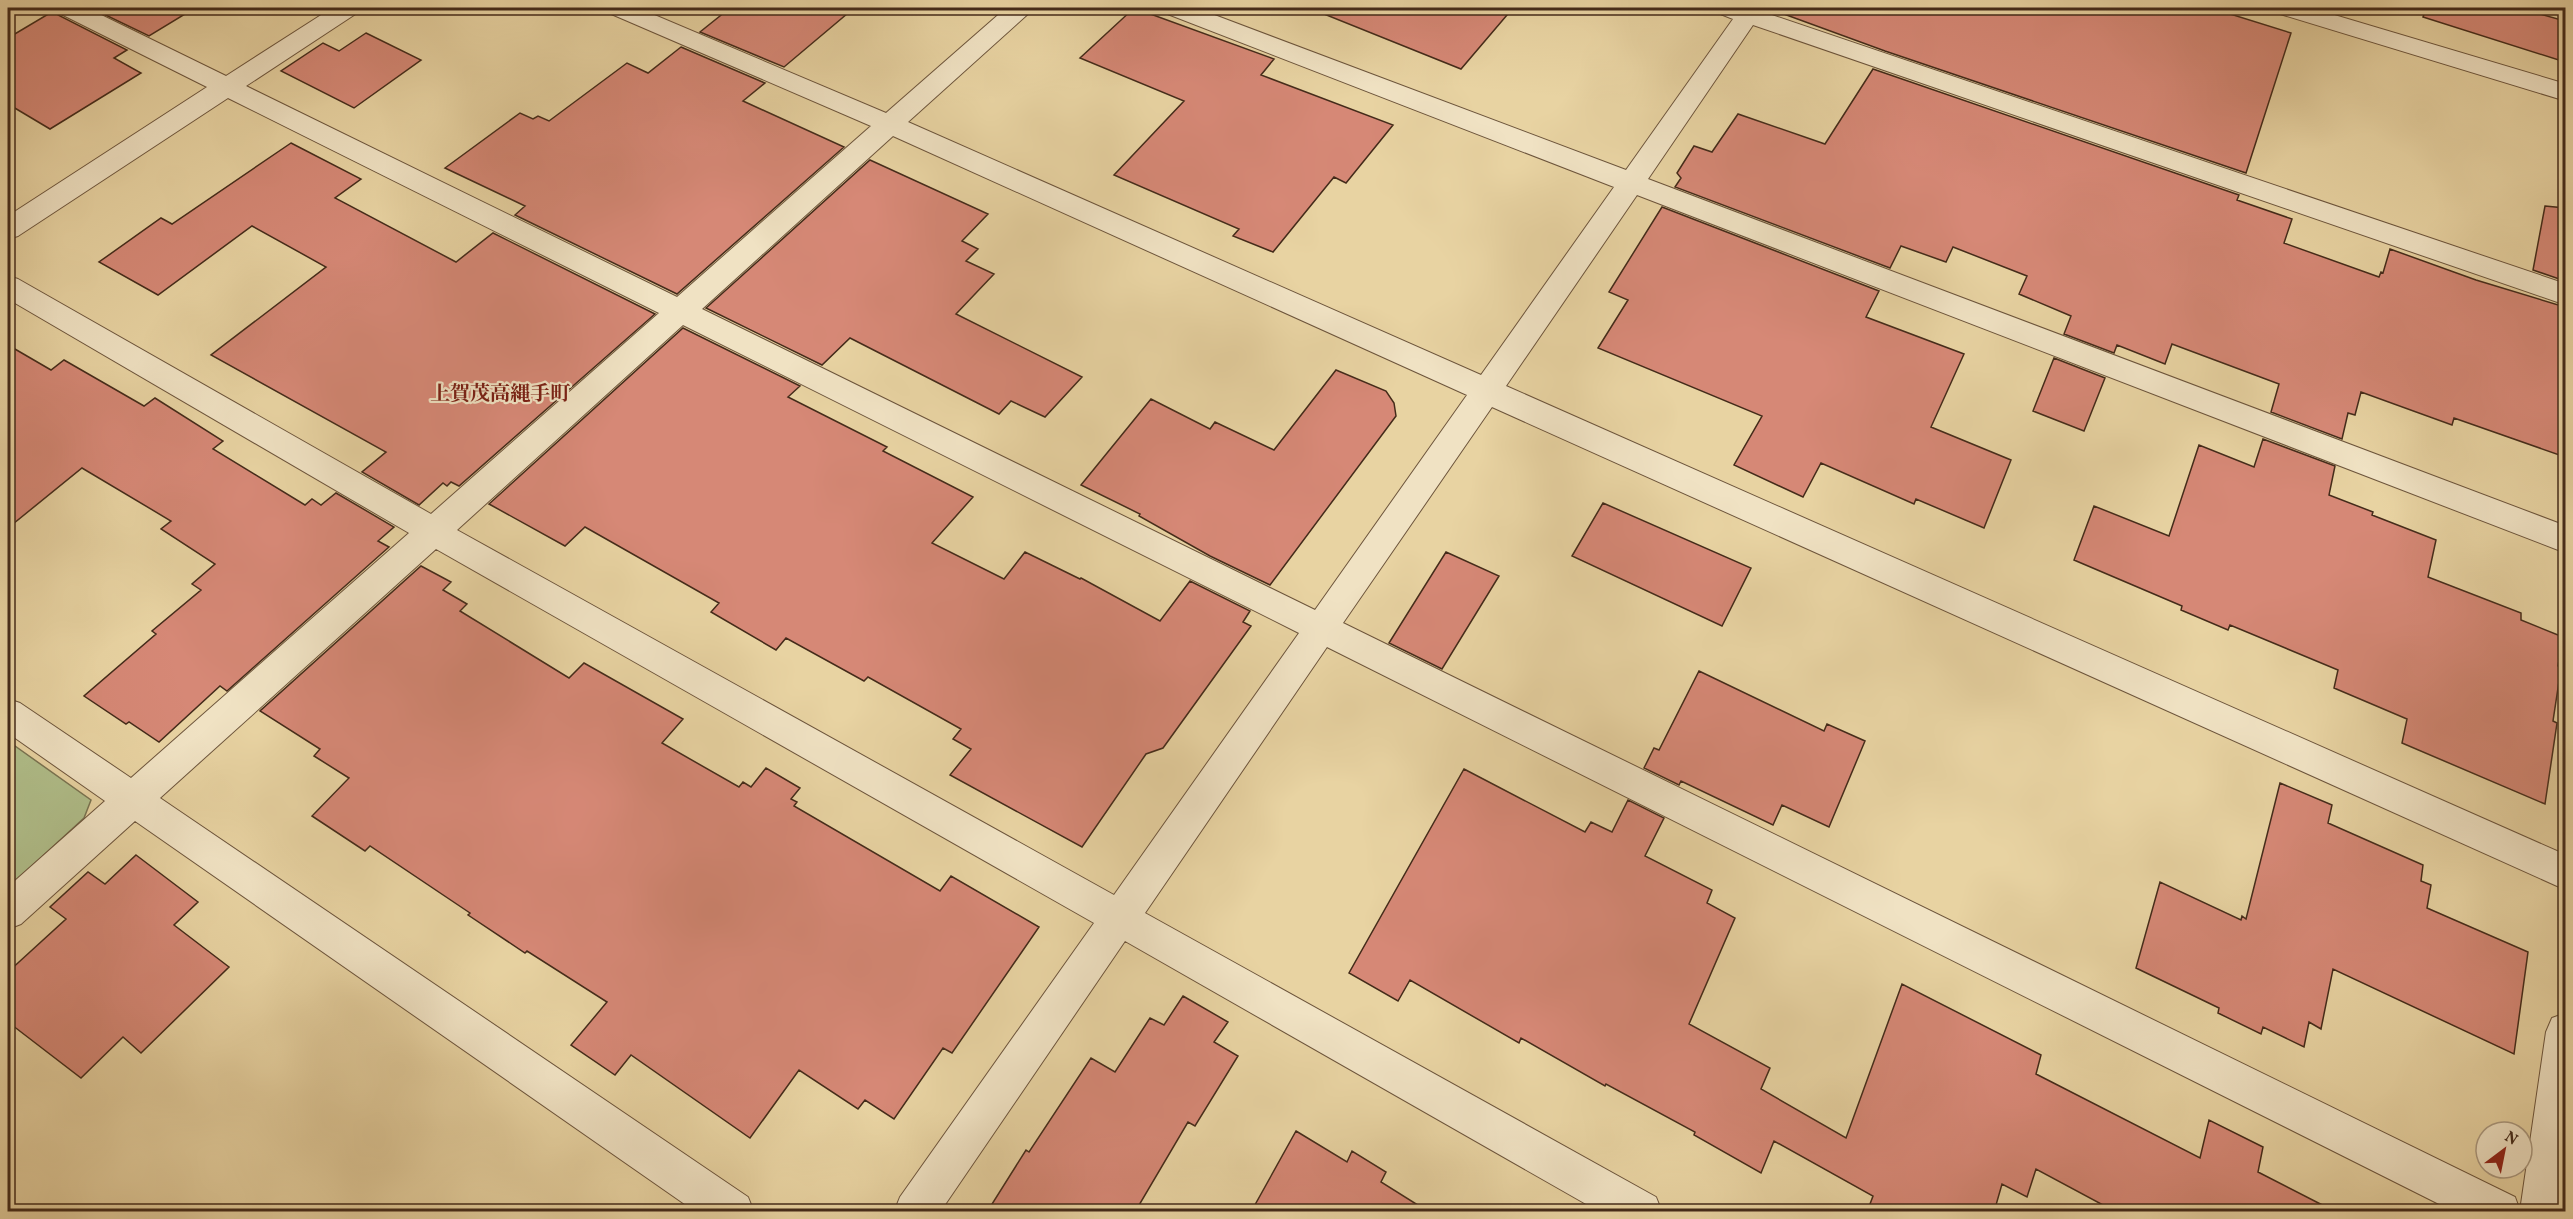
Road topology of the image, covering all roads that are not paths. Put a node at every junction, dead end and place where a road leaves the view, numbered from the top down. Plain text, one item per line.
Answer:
1 (68, 8) edge
2 (348, 8) edge
3 (618, 8) edge
4 (1020, 8) edge
5 (1174, 8) edge
6 (2286, 8) edge
7 (1742, 10) edge
8 (226, 85) junction
9 (2565, 93) edge
10 (891, 125) junction
11 (1631, 182) junction
12 (8, 229) edge
13 (8, 286) edge
14 (2565, 295) edge
15 (681, 312) junction
16 (1486, 390) junction
17 (434, 532) junction
18 (2565, 540) edge
19 (1321, 628) junction
20 (8, 714) edge
21 (133, 799) junction
22 (2565, 873) edge
23 (8, 911) edge
24 (1118, 918) junction
25 (2565, 1032) edge
26 (734, 1212) edge
27 (915, 1212) edge
28 (1641, 1212) edge
29 (2500, 1212) edge
30 (2541, 1212) edge

1 - 8 street
2 - 8 street
3 - 10 street
4 - 10 street
5 - 11 street
6 - 9 street
7 - 11 street
7 - 14 street
8 - 12 street
8 - 15 street
10 - 15 street
10 - 16 street
11 - 16 street
11 - 18 street
13 - 17 street
15 - 17 street
15 - 19 street
16 - 19 street
16 - 22 street
17 - 21 street
17 - 24 street
19 - 24 street
19 - 29 street
20 - 21 street
21 - 23 street
21 - 26 street
24 - 27 street
24 - 28 street
25 - 30 street

